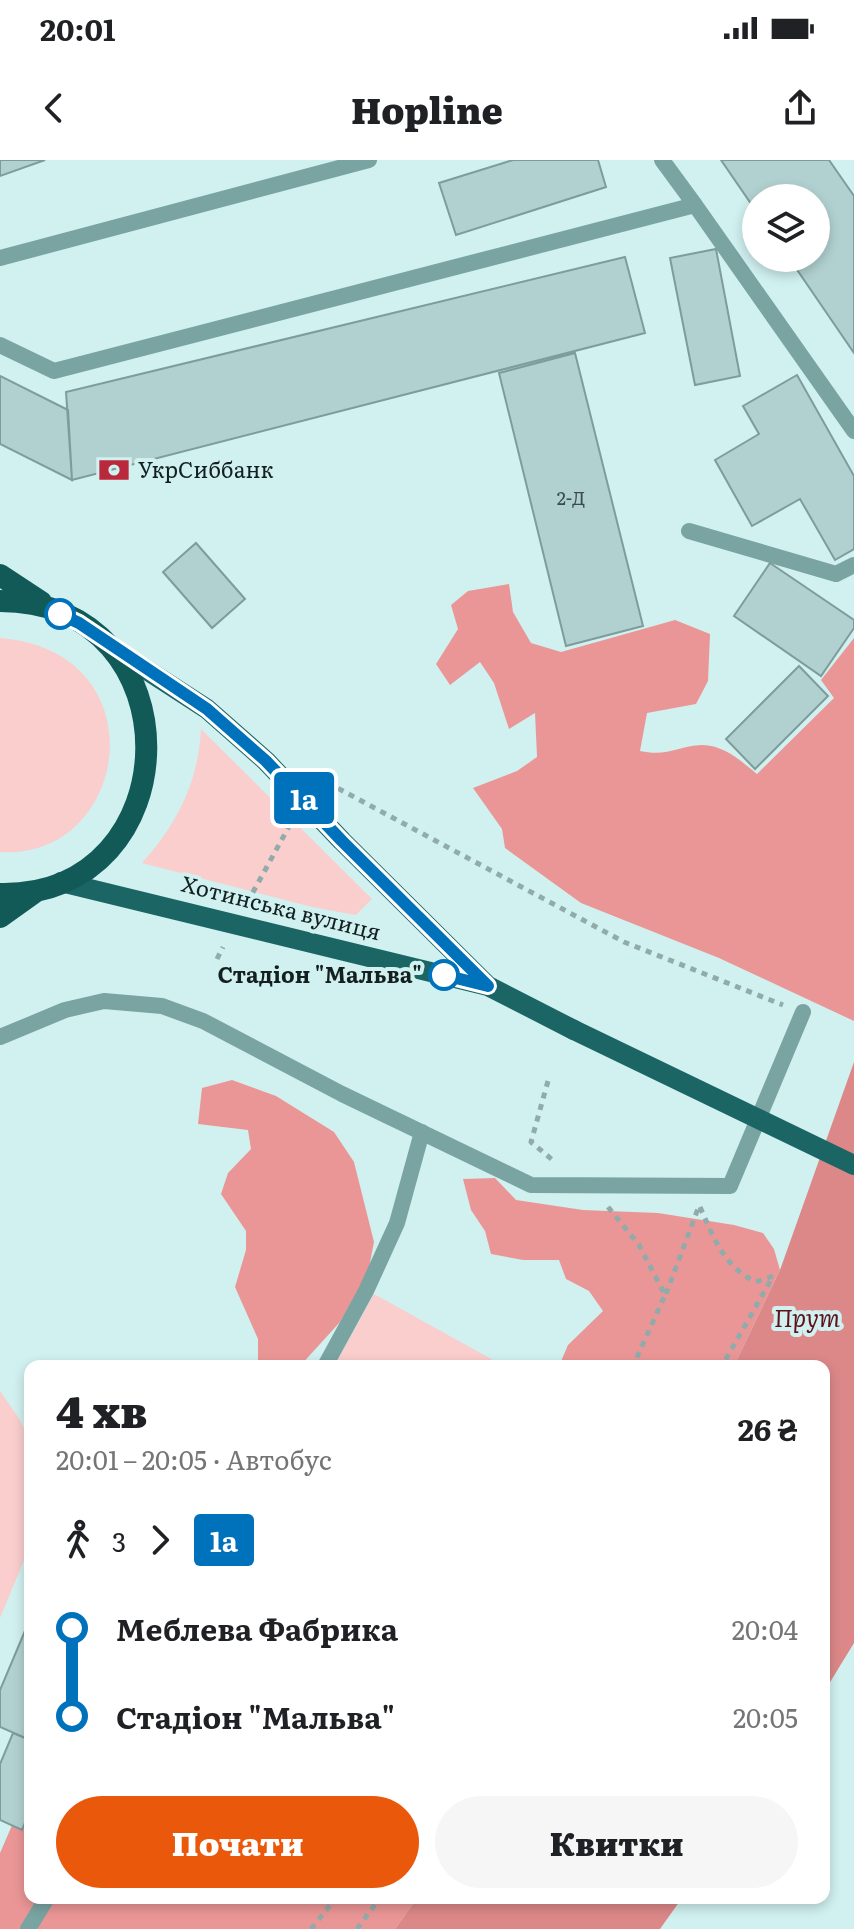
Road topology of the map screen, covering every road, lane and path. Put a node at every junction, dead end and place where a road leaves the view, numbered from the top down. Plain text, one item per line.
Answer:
1 (369, 160) edge
2 (662, 160) edge
3 (695, 205) junction
4 (0, 258) edge
5 (0, 345) edge
6 (854, 431) edge
7 (689, 531) dead end
8 (854, 565) edge
9 (0, 575) edge
10 (0, 601) edge
11 (52, 610) junction
12 (103, 642) junction
13 (305, 799) junction
14 (61, 882) junction
15 (38, 890) junction
16 (0, 894) edge
17 (0, 917) edge
18 (236, 923) junction
19 (217, 959) dead end
20 (488, 986) junction
21 (803, 1012) joint
22 (0, 1037) edge
23 (548, 1081) dead end
24 (422, 1132) junction
25 (854, 1165) edge
26 (565, 1170) dead end
27 (697, 1190) junction
28 (600, 1198) dead end
29 (700, 1205) junction
30 (665, 1295) junction
31 (328, 1360) edge
32 (636, 1360) edge
33 (725, 1360) edge
34 (43, 1904) edge
35 (331, 1904) edge
36 (376, 1904) edge
37 (28, 1929) edge
38 (311, 1929) edge
39 (357, 1929) edge

1 - 4 lane
2 - 3 lane
3 - 5 lane
3 - 6 lane
7 - 8 lane
9 - 11 highway
10 - 11 highway
11 - 12 highway
12 - 13 main road, Хотинська вулиця
12 - 14 highway
13 - 18 path
13 - 20 main road, Хотинська вулиця
13 - 21 path
14 - 15 highway
14 - 18 main road, Хотинська вулиця
15 - 16 highway
15 - 17 highway
18 - 19 path
18 - 20 main road, Хотинська вулиця
20 - 25 main road, Хотинська вулиця, bridge
21 - 27 lane
22 - 24 lane
23 - 26 path
24 - 27 lane
24 - 31 lane
27 - 29 path
27 - 29 path
28 - 30 path
29 - 30 path
29 - 33 path
30 - 32 path
34 - 37 lane
35 - 38 path
36 - 39 path

